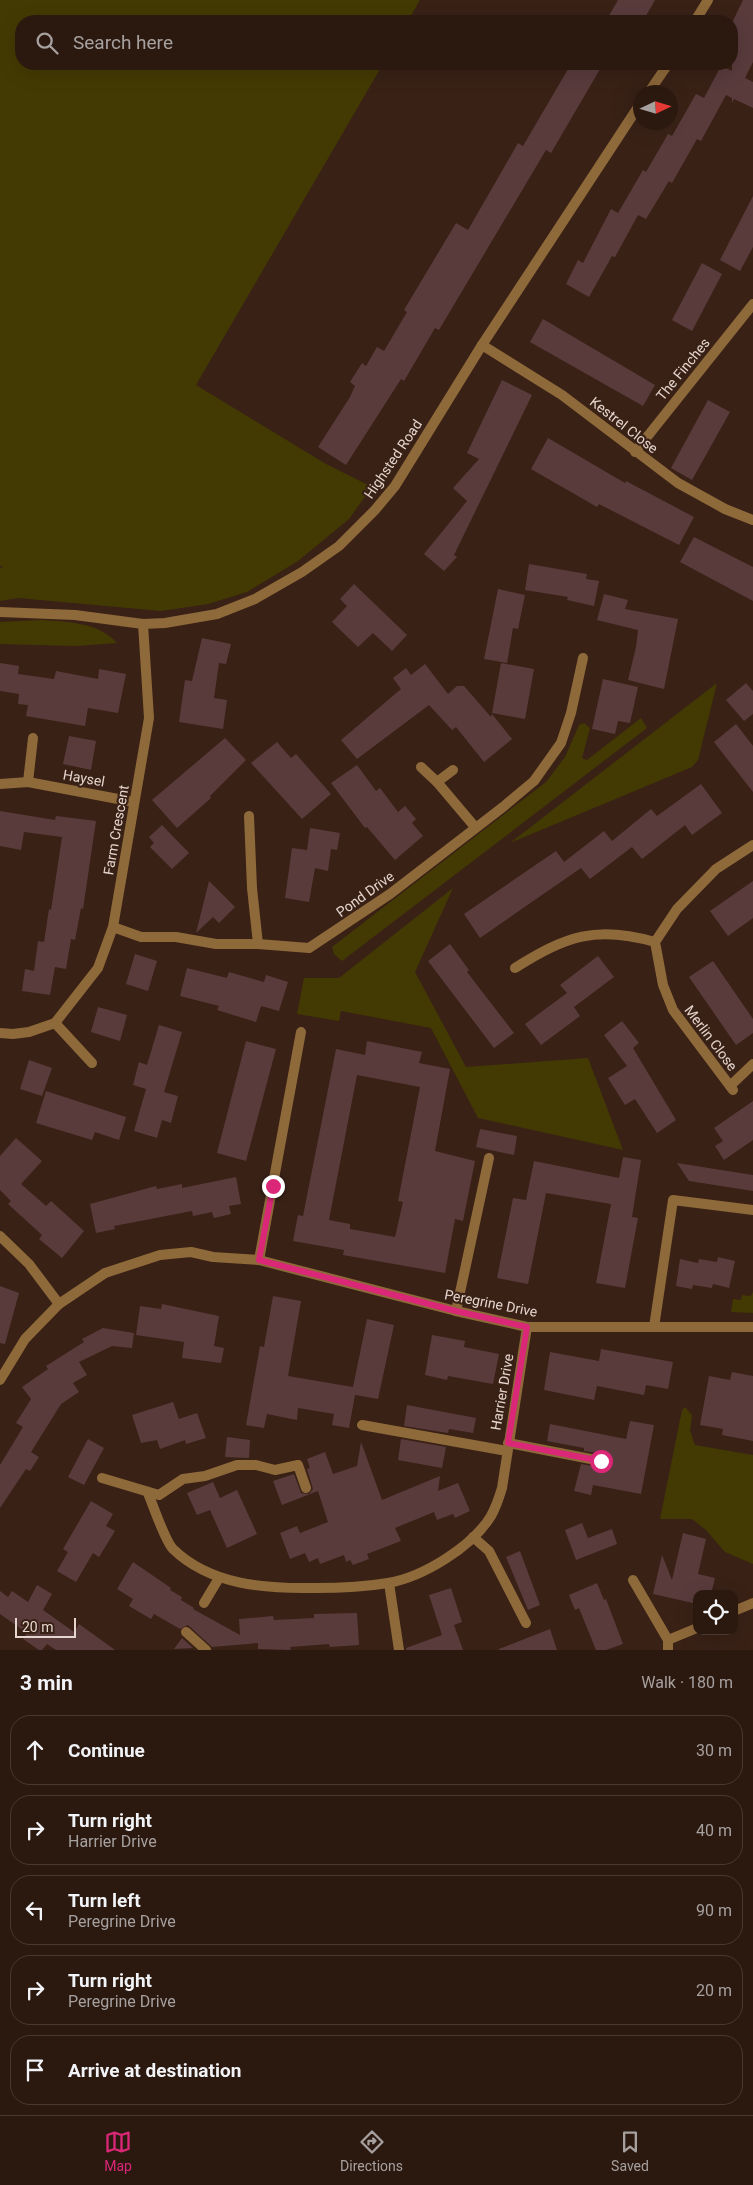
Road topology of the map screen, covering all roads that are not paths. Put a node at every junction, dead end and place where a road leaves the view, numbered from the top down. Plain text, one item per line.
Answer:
1 (708, 0) edge
2 (698, 15) edge
3 (664, 70) edge
4 (654, 85) edge
5 (633, 115) edge
6 (753, 304) edge
7 (482, 345) junction
8 (635, 452) junction
9 (753, 520) edge
10 (0, 612) edge
11 (143, 624) junction
12 (583, 658) dead end
13 (33, 738) dead end
14 (421, 767) dead end
15 (453, 770) dead end
16 (28, 782) junction
17 (437, 782) junction
18 (0, 784) edge
19 (134, 802) junction
20 (249, 816) dead end
21 (474, 827) junction
22 (753, 845) edge
23 (113, 927) junction
24 (655, 942) junction
25 (258, 944) junction
26 (515, 968) dead end
27 (55, 1023) junction
28 (301, 1032) dead end
29 (0, 1033) edge
30 (92, 1063) dead end
31 (753, 1064) edge
32 (489, 1158) dead end
33 (753, 1210) edge
34 (0, 1236) edge
35 (259, 1260) junction
36 (59, 1304) junction
37 (456, 1311) junction
38 (527, 1327) junction
39 (654, 1327) junction
40 (753, 1327) edge
41 (0, 1380) edge
42 (362, 1425) dead end
43 (507, 1447) junction
44 (601, 1461) dead end
45 (102, 1478) dead end
46 (306, 1488) dead end
47 (148, 1493) junction
48 (473, 1537) junction
49 (220, 1578) junction
50 (633, 1580) dead end
51 (389, 1583) junction
52 (204, 1603) dead end
53 (753, 1603) edge
54 (738, 1609) edge
55 (526, 1622) dead end
56 (693, 1630) edge
57 (186, 1632) dead end
58 (668, 1645) edge
59 (206, 1650) edge
60 (399, 1650) edge

1 - 2 street
3 - 4 street
5 - 7 street, Highsted Road
6 - 8 street, The Finches
7 - 8 street, Kestrel Close
7 - 11 street, Highsted Road
8 - 9 street, Kestrel Close
10 - 11 street, Highsted Road
11 - 19 street, Farm Crescent
12 - 21 street, Pond Drive
13 - 16 street
14 - 17 street
15 - 17 street
16 - 18 street, Haysel
16 - 19 street, Haysel
17 - 21 street
19 - 23 street, Farm Crescent
20 - 25 street
21 - 25 street, Pond Drive
22 - 24 street
23 - 25 street, Pond Drive
23 - 27 street, Farm Crescent
24 - 26 street
24 - 31 street, Merlin Close
27 - 29 street
27 - 30 street
28 - 35 street
32 - 37 street
33 - 39 street
34 - 36 street
35 - 36 street, Peregrine Drive
35 - 37 street, Peregrine Drive
36 - 41 street, Peregrine Drive
37 - 38 street, Peregrine Drive
38 - 39 street, Peregrine Drive
38 - 43 street, Harrier Drive
39 - 40 street, Peregrine Drive
42 - 43 street
43 - 44 street
43 - 48 street, Harrier Drive
45 - 47 street
46 - 47 street
47 - 49 street, Harrier Drive
48 - 51 street, Harrier Drive
48 - 55 street
49 - 51 street, Harrier Drive
49 - 52 street
50 - 58 street
51 - 60 street
53 - 54 street
56 - 58 street
57 - 59 street

